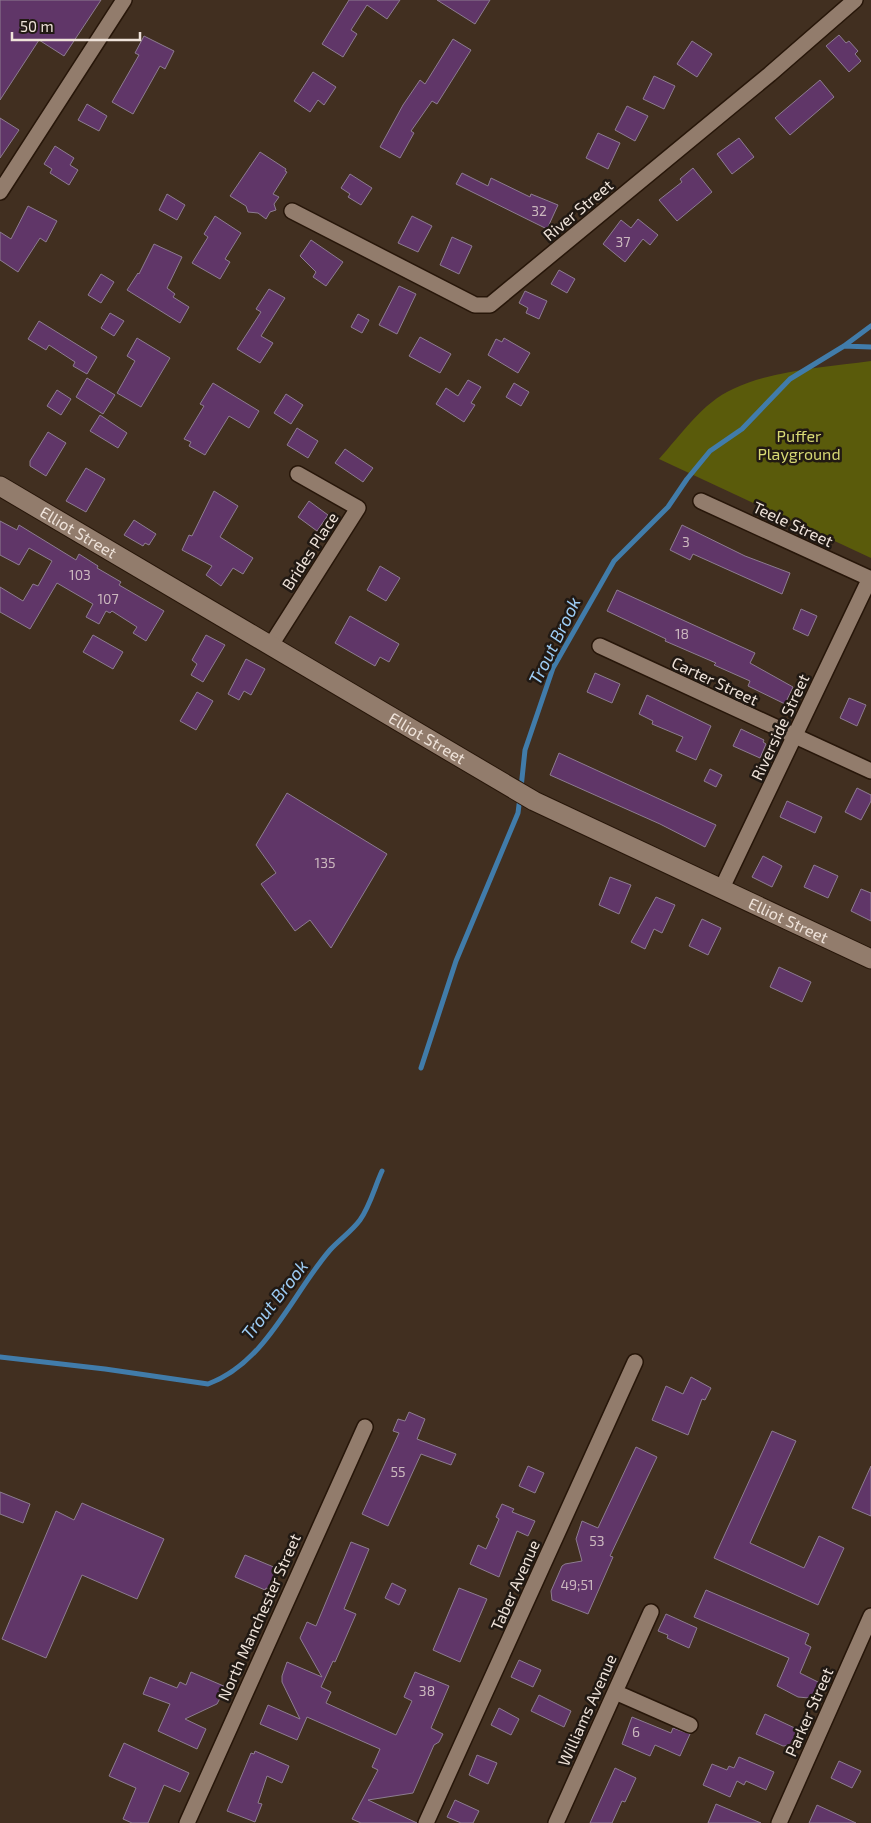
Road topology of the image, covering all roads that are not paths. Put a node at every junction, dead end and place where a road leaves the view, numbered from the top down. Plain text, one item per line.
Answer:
1 (124, 0) edge
2 (855, 0) edge
3 (0, 192) edge
4 (292, 211) dead end
5 (298, 474) dead end
6 (0, 486) edge
7 (701, 501) dead end
8 (870, 578) edge
9 (271, 645) junction
10 (600, 646) dead end
11 (794, 737) junction
12 (871, 771) edge
13 (721, 890) junction
14 (871, 959) edge
15 (635, 1362) dead end
16 (365, 1427) dead end
17 (651, 1612) dead end
18 (871, 1616) edge
19 (615, 1692) junction
20 (690, 1725) dead end
21 (187, 1823) edge
22 (426, 1823) edge
23 (556, 1823) edge
24 (779, 1823) edge

1 - 3 street
2 - 4 street, River Street
5 - 9 street, Brides Place
6 - 9 street, Elliot Street
7 - 8 street, Teele Street
8 - 11 street, Riverside Street
9 - 13 street, Elliot Street
10 - 11 street, Carter Street
11 - 12 street, Carter Street
11 - 13 street, Riverside Street
13 - 14 street, Elliot Street
15 - 22 street, Taber Avenue
16 - 21 street, North Manchester Street
17 - 19 street, Williams Avenue
18 - 24 street, Parker Street
19 - 20 street
19 - 23 street, Williams Avenue

